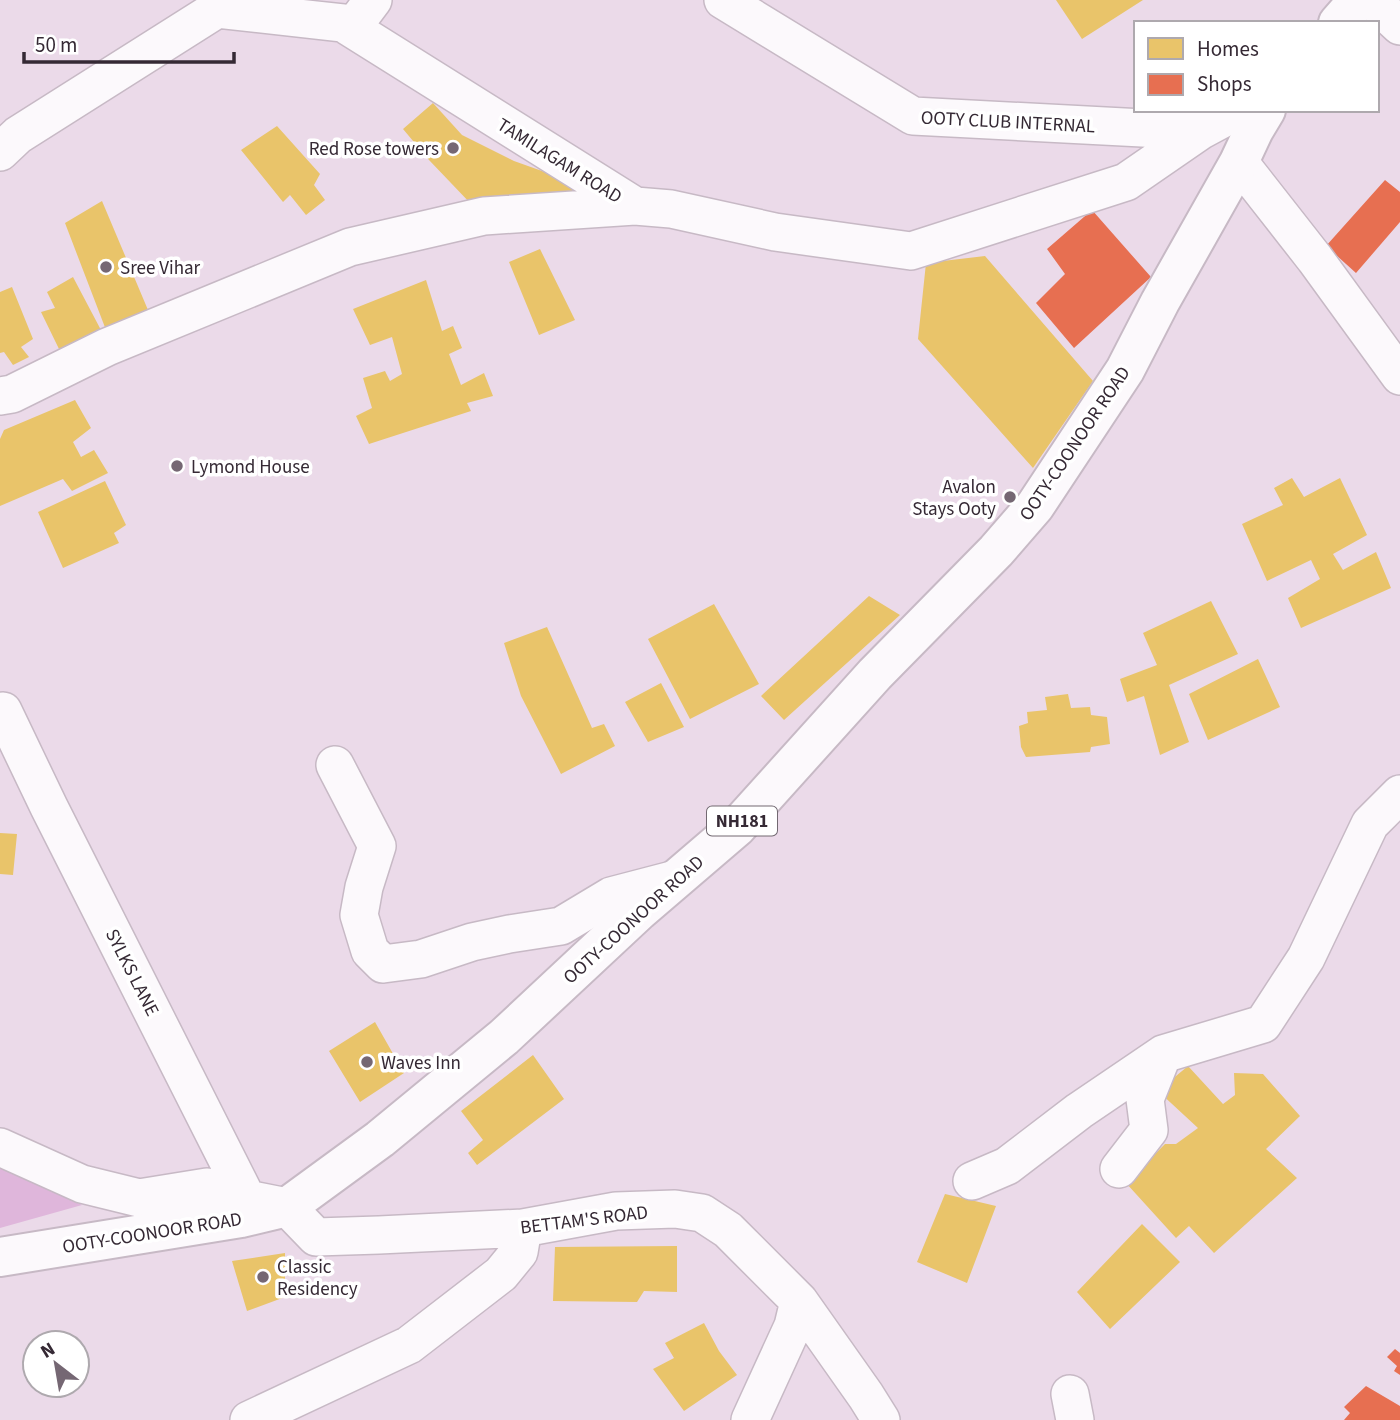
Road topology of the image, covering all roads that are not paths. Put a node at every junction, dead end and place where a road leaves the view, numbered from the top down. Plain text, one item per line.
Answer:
1 (723, 0) edge
2 (1358, 0) edge
3 (1372, 0) edge
4 (363, 14) edge
5 (1340, 21) edge
6 (1400, 26) edge
7 (1235, 112) edge
8 (1265, 112) edge
9 (1200, 131) junction
10 (0, 152) edge
11 (1239, 162) junction
12 (635, 206) junction
13 (1400, 376) edge
14 (0, 396) edge
15 (0, 712) edge
16 (335, 765) dead end
17 (1400, 794) edge
18 (676, 879) junction
19 (1163, 1054) junction
20 (0, 1147) edge
21 (1119, 1169) dead end
22 (972, 1181) dead end
23 (247, 1199) junction
24 (287, 1208) junction
25 (523, 1228) junction
26 (0, 1256) edge
27 (799, 1301) junction
28 (249, 1420) edge
29 (750, 1420) edge
30 (881, 1420) edge

1 - 9 street, OOTY CLUB INTERNAL
2 - 5 highway
3 - 6 street
4 - 10 street, TAMILAGAM ROAD
4 - 12 street, TAMILAGAM ROAD
7 - 9 street, TAMILAGAM ROAD
8 - 11 highway, OOTY-COONOOR ROAD / NH181
9 - 12 street, TAMILAGAM ROAD
11 - 13 street
11 - 18 highway, OOTY-COONOOR ROAD / NH181
12 - 14 street
15 - 23 street, SYLKS LANE
16 - 18 street
17 - 19 street
18 - 24 highway, OOTY-COONOOR ROAD / NH181
19 - 21 street
19 - 22 street
20 - 23 street
23 - 24 street
24 - 25 street, BETTAM'S ROAD
24 - 26 highway, OOTY-COONOOR ROAD / NH181
25 - 27 street, BETTAM'S ROAD
25 - 28 street
27 - 29 street
27 - 30 street, BETTAM'S ROAD

